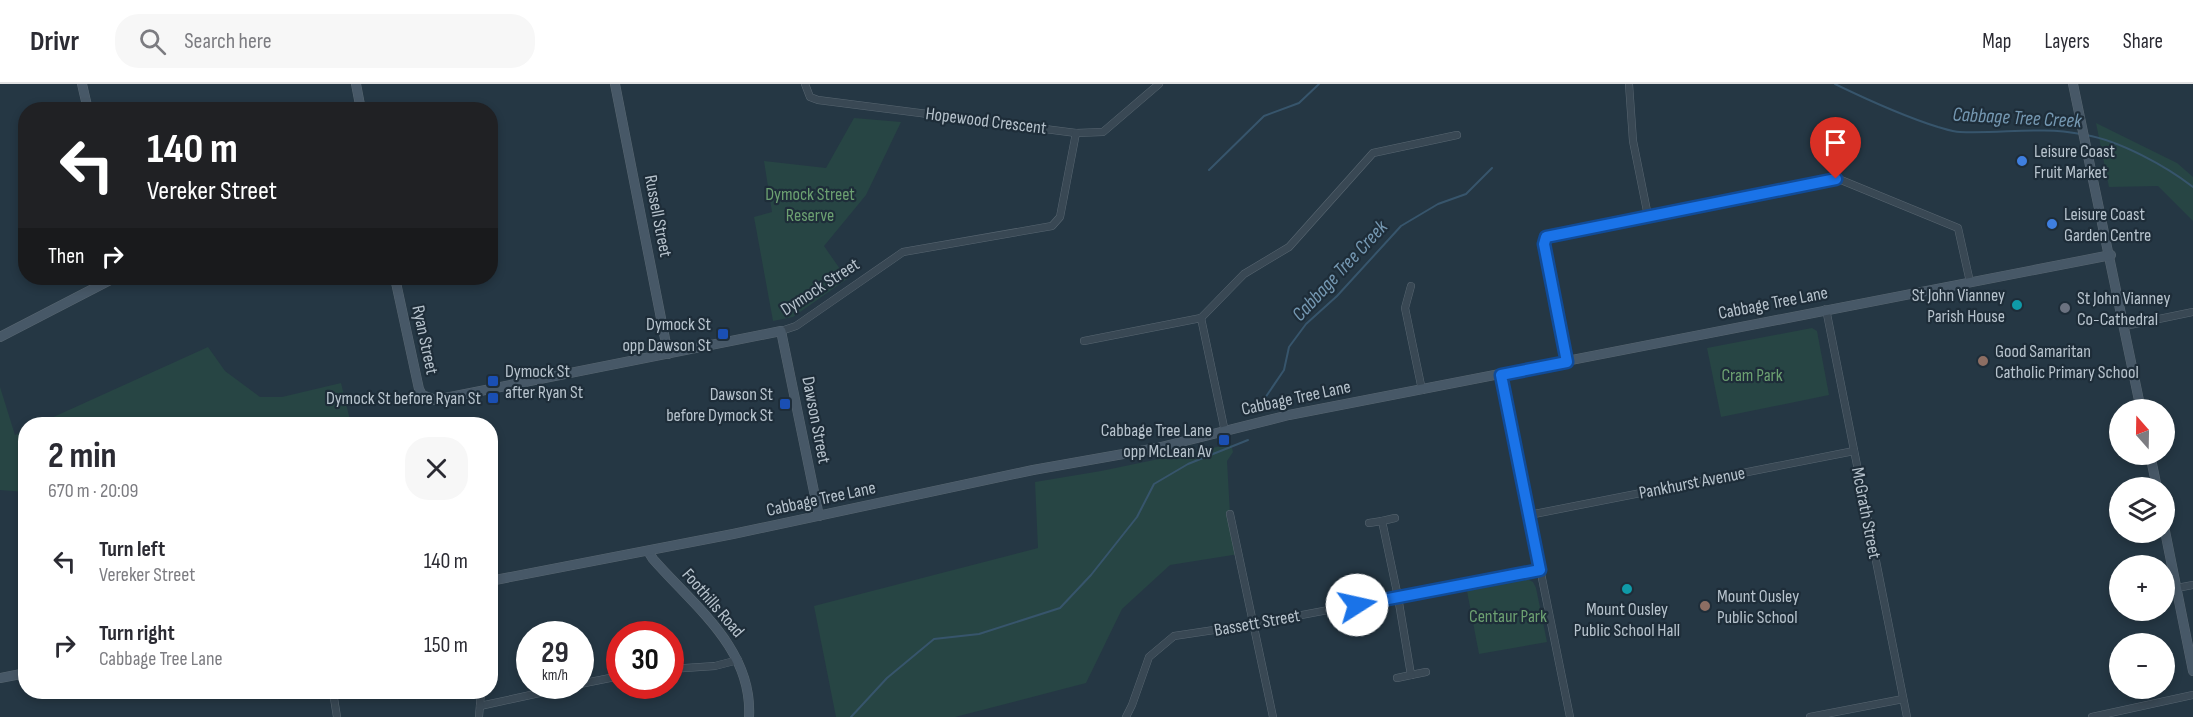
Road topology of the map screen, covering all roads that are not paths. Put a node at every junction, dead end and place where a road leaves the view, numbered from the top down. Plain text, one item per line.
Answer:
1 (82, 84) edge
2 (356, 84) edge
3 (615, 84) edge
4 (805, 84) edge
5 (1159, 84) edge
6 (1629, 84) edge
7 (2073, 84) edge
8 (86, 102) edge
9 (359, 102) edge
10 (1076, 132) junction
11 (1457, 135) dead end
12 (1648, 216) junction
13 (2111, 255) junction
14 (1971, 282) junction
15 (100, 285) edge
16 (397, 285) edge
17 (1411, 286) dead end
18 (1826, 309) junction
19 (2193, 312) edge
20 (1201, 318) junction
21 (2125, 326) junction
22 (782, 332) junction
23 (0, 337) edge
24 (1084, 341) dead end
25 (668, 354) junction
26 (1567, 362) junction
27 (1501, 375) junction
28 (1422, 390) junction
29 (2139, 399) edge
30 (435, 400) joint
31 (1225, 432) junction
32 (1854, 451) junction
33 (1230, 514) dead end
34 (1529, 515) junction
35 (819, 516) junction
36 (1395, 518) dead end
37 (1382, 521) junction
38 (1369, 523) dead end
39 (2168, 543) edge
40 (648, 551) junction
41 (1540, 570) junction
42 (498, 579) edge
43 (2193, 585) edge
44 (2177, 588) junction
45 (1398, 597) junction
46 (1254, 624) junction
47 (738, 660) junction
48 (684, 668) edge
49 (2193, 671) edge
50 (1426, 672) dead end
51 (18, 675) edge
52 (1411, 675) junction
53 (0, 678) edge
54 (1397, 678) dead end
55 (2193, 695) edge
56 (516, 698) edge
57 (334, 699) edge
58 (480, 699) edge
59 (1903, 699) junction
60 (480, 706) junction
61 (337, 717) edge
62 (479, 717) edge
63 (749, 717) edge
64 (1126, 717) edge
65 (1273, 717) edge
66 (1570, 717) edge
67 (1810, 717) edge
68 (1907, 717) edge
69 (2092, 717) edge

1 - 8 main road
2 - 9 main road
3 - 25 main road, Russell Street
4 - 10 street, Hopewood Crescent
5 - 10 street, Hopewood Crescent
6 - 12 street
7 - 13 main road
10 - 22 street, Dymock Street
11 - 20 street
12 - 14 street
12 - 26 street
13 - 14 main road, Cabbage Tree Lane
13 - 21 main road
14 - 18 main road, Cabbage Tree Lane
15 - 23 main road
16 - 30 main road, Ryan Street
17 - 28 street
18 - 26 main road, Cabbage Tree Lane
18 - 32 street, McGrath Street
19 - 21 street
20 - 24 street
20 - 31 street
21 - 29 main road
22 - 25 main road, Dymock Street
22 - 35 main road, Dawson Street
25 - 30 main road, Dymock Street
26 - 27 main road, Cabbage Tree Lane
27 - 28 main road, Cabbage Tree Lane
27 - 34 street
28 - 31 main road, Cabbage Tree Lane
31 - 35 main road, Cabbage Tree Lane
32 - 34 street, Pankhurst Avenue
32 - 59 street, McGrath Street
33 - 46 street
34 - 41 street
35 - 40 main road, Cabbage Tree Lane
36 - 37 street
37 - 38 street
37 - 45 street
39 - 44 main road
40 - 42 main road, Cabbage Tree Lane
40 - 47 main road, Foothills Road
41 - 45 street, Bassett Street
41 - 66 street
43 - 44 street
44 - 49 main road
45 - 46 street, Bassett Street
45 - 52 street
46 - 64 street, Bassett Street
46 - 65 street
47 - 48 street
47 - 63 main road, Foothills Road
50 - 52 street
51 - 53 main road
52 - 54 street
55 - 69 street
56 - 60 street
57 - 61 street
58 - 60 street
59 - 67 street
59 - 68 street, McGrath Street
60 - 62 street

